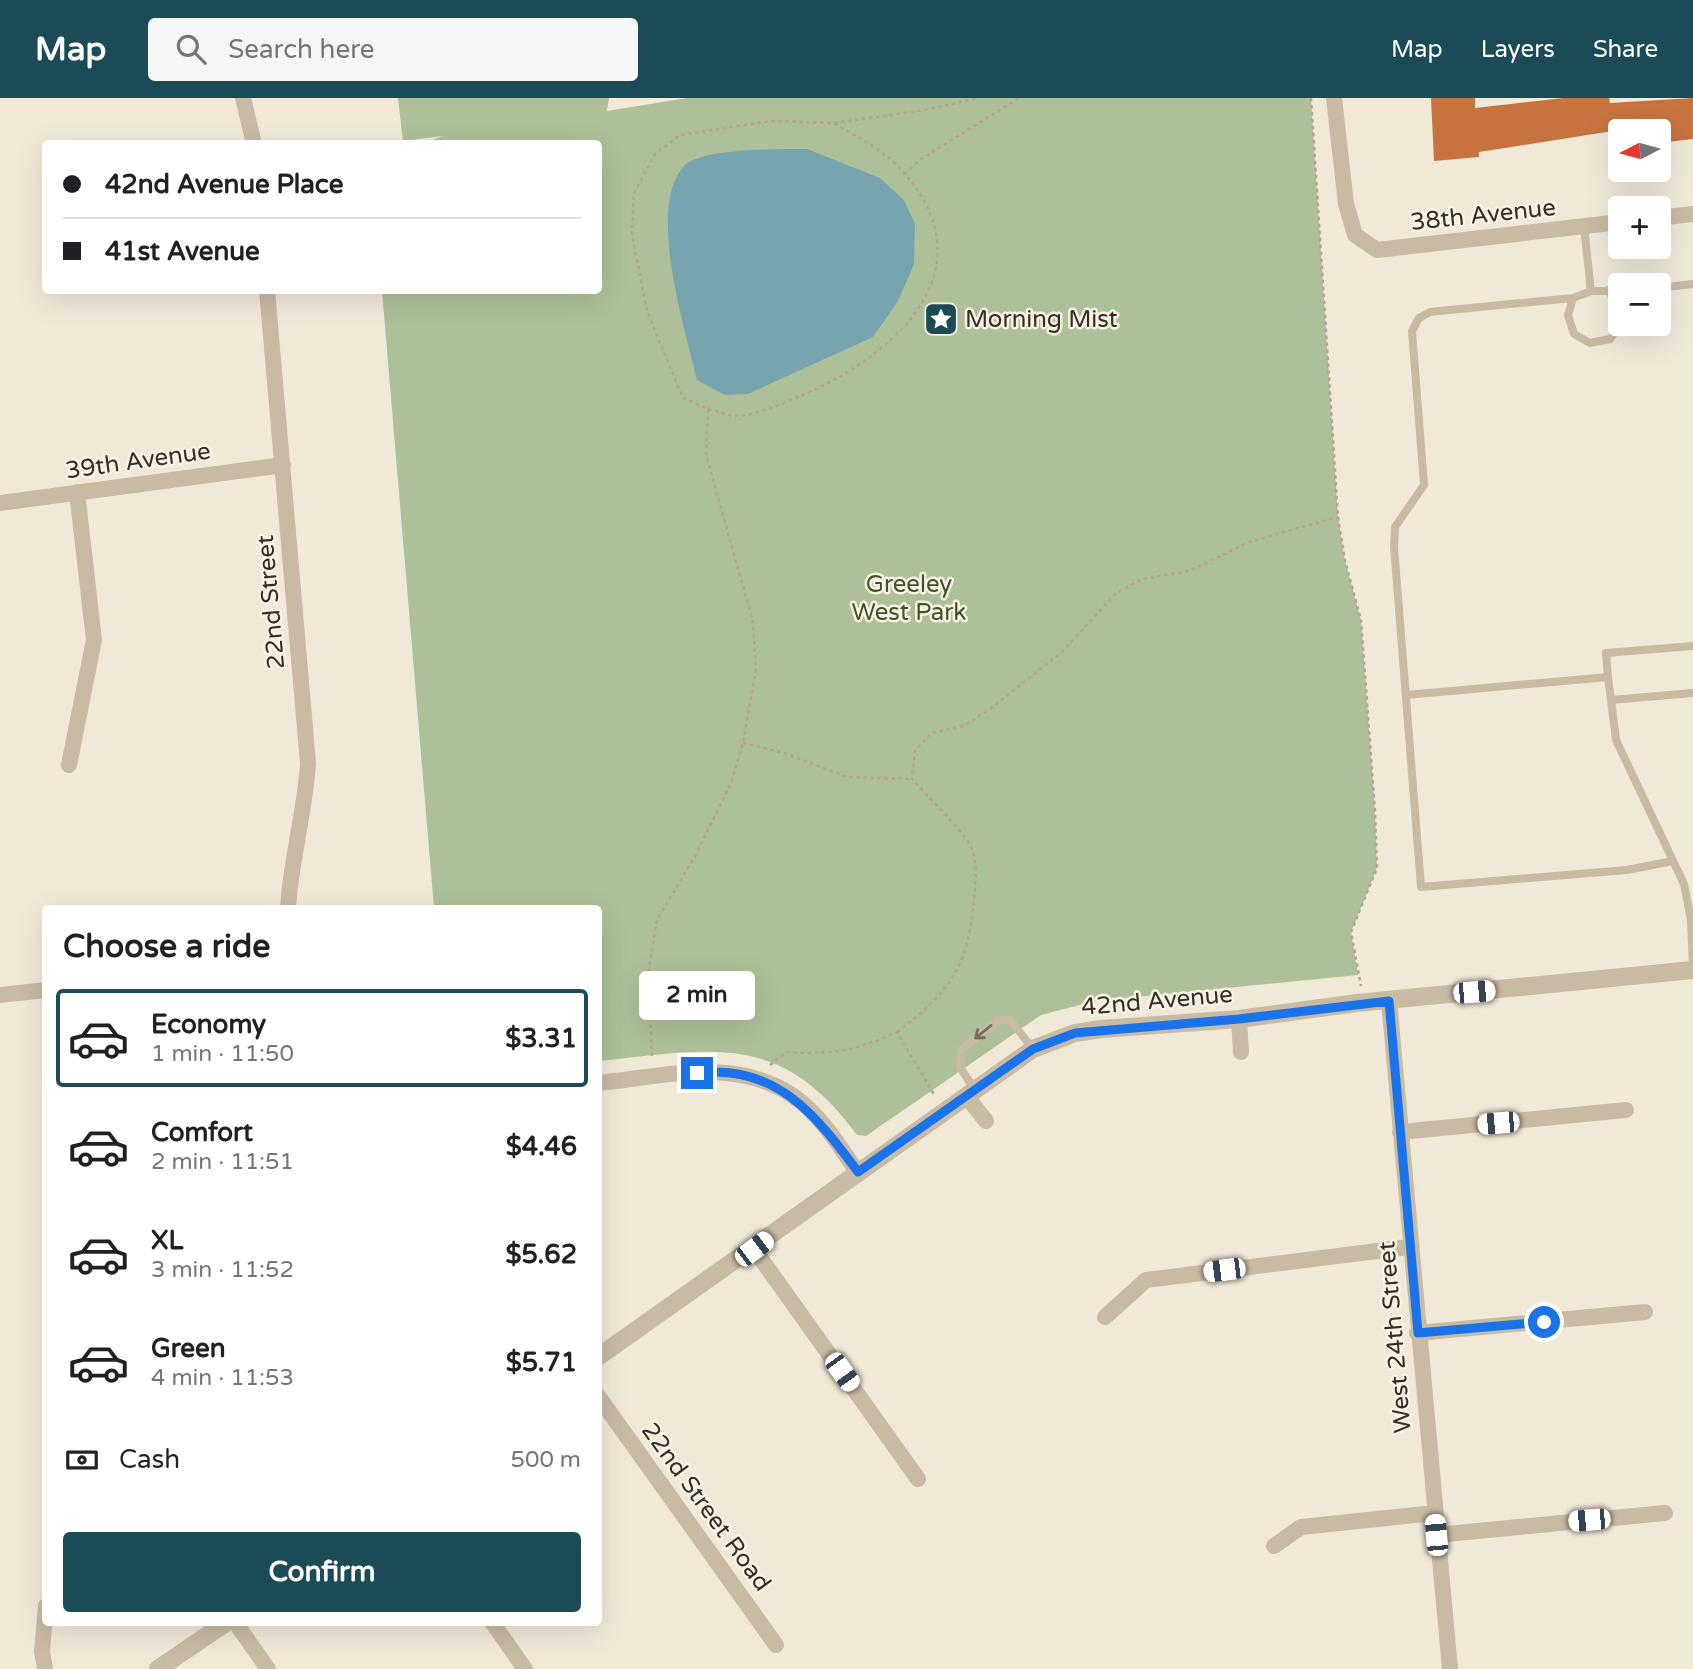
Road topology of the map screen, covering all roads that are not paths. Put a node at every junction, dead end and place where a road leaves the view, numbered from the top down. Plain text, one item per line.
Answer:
1 (243, 98) edge
2 (1334, 98) edge
3 (253, 140) edge
4 (1693, 214) edge
5 (1671, 217) edge
6 (1608, 224) edge
7 (1584, 227) junction
8 (1693, 284) edge
9 (1671, 287) edge
10 (1591, 290) junction
11 (1608, 290) edge
12 (267, 294) edge
13 (1573, 298) junction
14 (1613, 336) edge
15 (282, 465) junction
16 (77, 492) junction
17 (0, 503) edge
18 (1693, 646) edge
19 (1608, 677) junction
20 (1693, 693) edge
21 (1406, 695) junction
22 (1611, 700) junction
23 (69, 765) dead end
24 (1673, 860) junction
25 (288, 905) edge
26 (1693, 968) edge
27 (42, 990) edge
28 (0, 995) edge
29 (1389, 1001) junction
30 (1239, 1019) junction
31 (1033, 1049) junction
32 (1241, 1052) dead end
33 (602, 1083) edge
34 (972, 1095) junction
35 (1626, 1111) dead end
36 (986, 1121) dead end
37 (1400, 1132) junction
38 (858, 1172) junction
39 (1409, 1247) junction
40 (754, 1249) junction
41 (1646, 1312) dead end
42 (1105, 1317) dead end
43 (1418, 1333) junction
44 (602, 1354) edge
45 (602, 1402) edge
46 (918, 1479) dead end
47 (1435, 1513) junction
48 (1665, 1513) dead end
49 (1436, 1535) junction
50 (1274, 1546) dead end
51 (44, 1626) edge
52 (221, 1626) edge
53 (237, 1626) edge
54 (495, 1626) edge
55 (776, 1645) dead end
56 (44, 1669) edge
57 (158, 1669) edge
58 (268, 1669) edge
59 (526, 1669) edge
60 (1450, 1669) edge

1 - 3 street
2 - 7 street, 38th Avenue
4 - 5 street
6 - 7 street, 38th Avenue
7 - 10 lane
8 - 9 lane
10 - 11 lane
10 - 13 lane
12 - 15 street, 22nd Street
13 - 14 lane
13 - 21 lane
15 - 16 street, 39th Avenue
15 - 25 street, 22nd Street
16 - 17 street, 39th Avenue
16 - 23 street
18 - 19 lane
19 - 21 lane
19 - 22 lane
20 - 22 lane
21 - 24 lane
22 - 24 lane
24 - 26 lane
26 - 29 street, 42nd Avenue
27 - 28 street
29 - 30 street, 42nd Avenue
29 - 37 street, West 24th Street
30 - 31 street, 42nd Avenue
30 - 32 street
31 - 34 street, 42nd Avenue
31 -> 34 lane
33 - 38 street
34 - 36 street
34 - 38 street, 42nd Avenue
35 - 37 street
37 - 39 street, West 24th Street
38 - 40 street, 42nd Avenue
39 - 42 street
39 - 43 street, West 24th Street
40 - 44 street, 42nd Avenue
40 - 46 street
41 - 43 street
43 - 47 street, West 24th Street
45 - 55 street, 22nd Street Road
47 - 49 street, West 24th Street
47 - 50 street
48 - 49 street
49 - 60 street, West 24th Street
51 - 56 street
52 - 57 street
53 - 58 street
54 - 59 street

